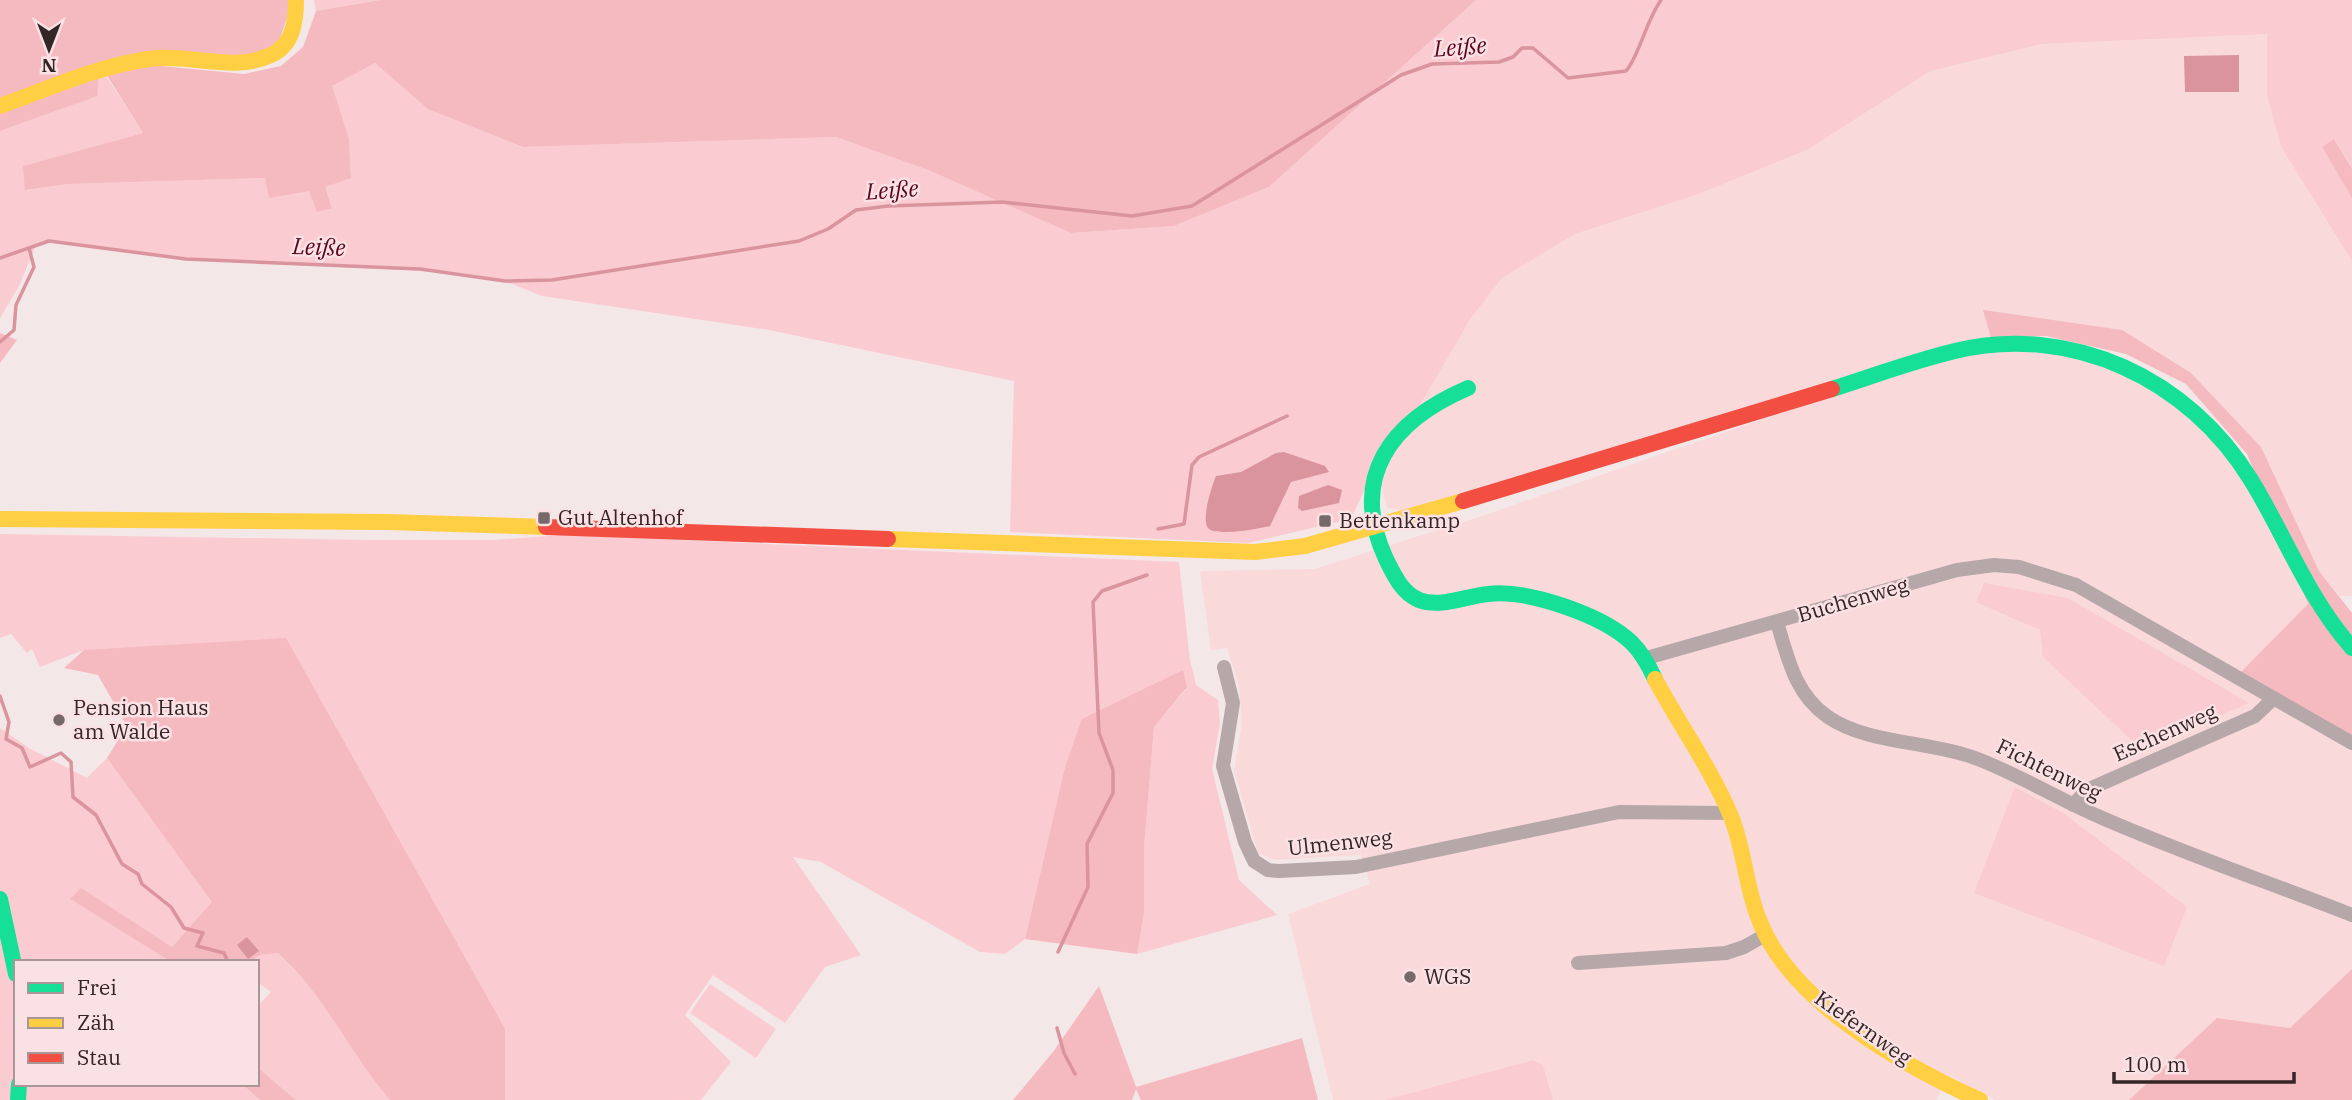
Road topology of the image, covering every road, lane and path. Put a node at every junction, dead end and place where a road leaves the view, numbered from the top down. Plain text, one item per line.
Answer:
1 (296, 0) edge
2 (0, 106) edge
3 (1468, 388) dead end
4 (0, 519) edge
5 (1375, 528) junction
6 (1777, 622) junction
7 (2352, 648) edge
8 (1643, 659) junction
9 (1224, 667) dead end
10 (2274, 698) junction
11 (2352, 743) edge
12 (2073, 805) junction
13 (1729, 813) junction
14 (0, 899) edge
15 (2352, 915) edge
16 (1765, 934) junction
17 (1578, 962) dead end
18 (14, 965) edge
19 (1955, 1096) edge
20 (1980, 1100) edge

1 - 2 main road
3 - 5 main road
4 - 5 main road
5 - 7 main road
5 - 8 main road
6 - 8 street, Buchenweg
6 - 10 street, Buchenweg
6 - 12 street, Fichtenweg
8 - 13 main road, Kiefernweg
9 - 13 street, Ulmenweg
10 - 11 street, Buchenweg
10 - 12 street, Eschenweg
12 - 15 street, Fichtenweg
13 - 16 main road, Kiefernweg
14 - 18 main road
16 - 17 street
16 - 19 main road, Kiefernweg
19 - 20 main road, Kiefernweg

